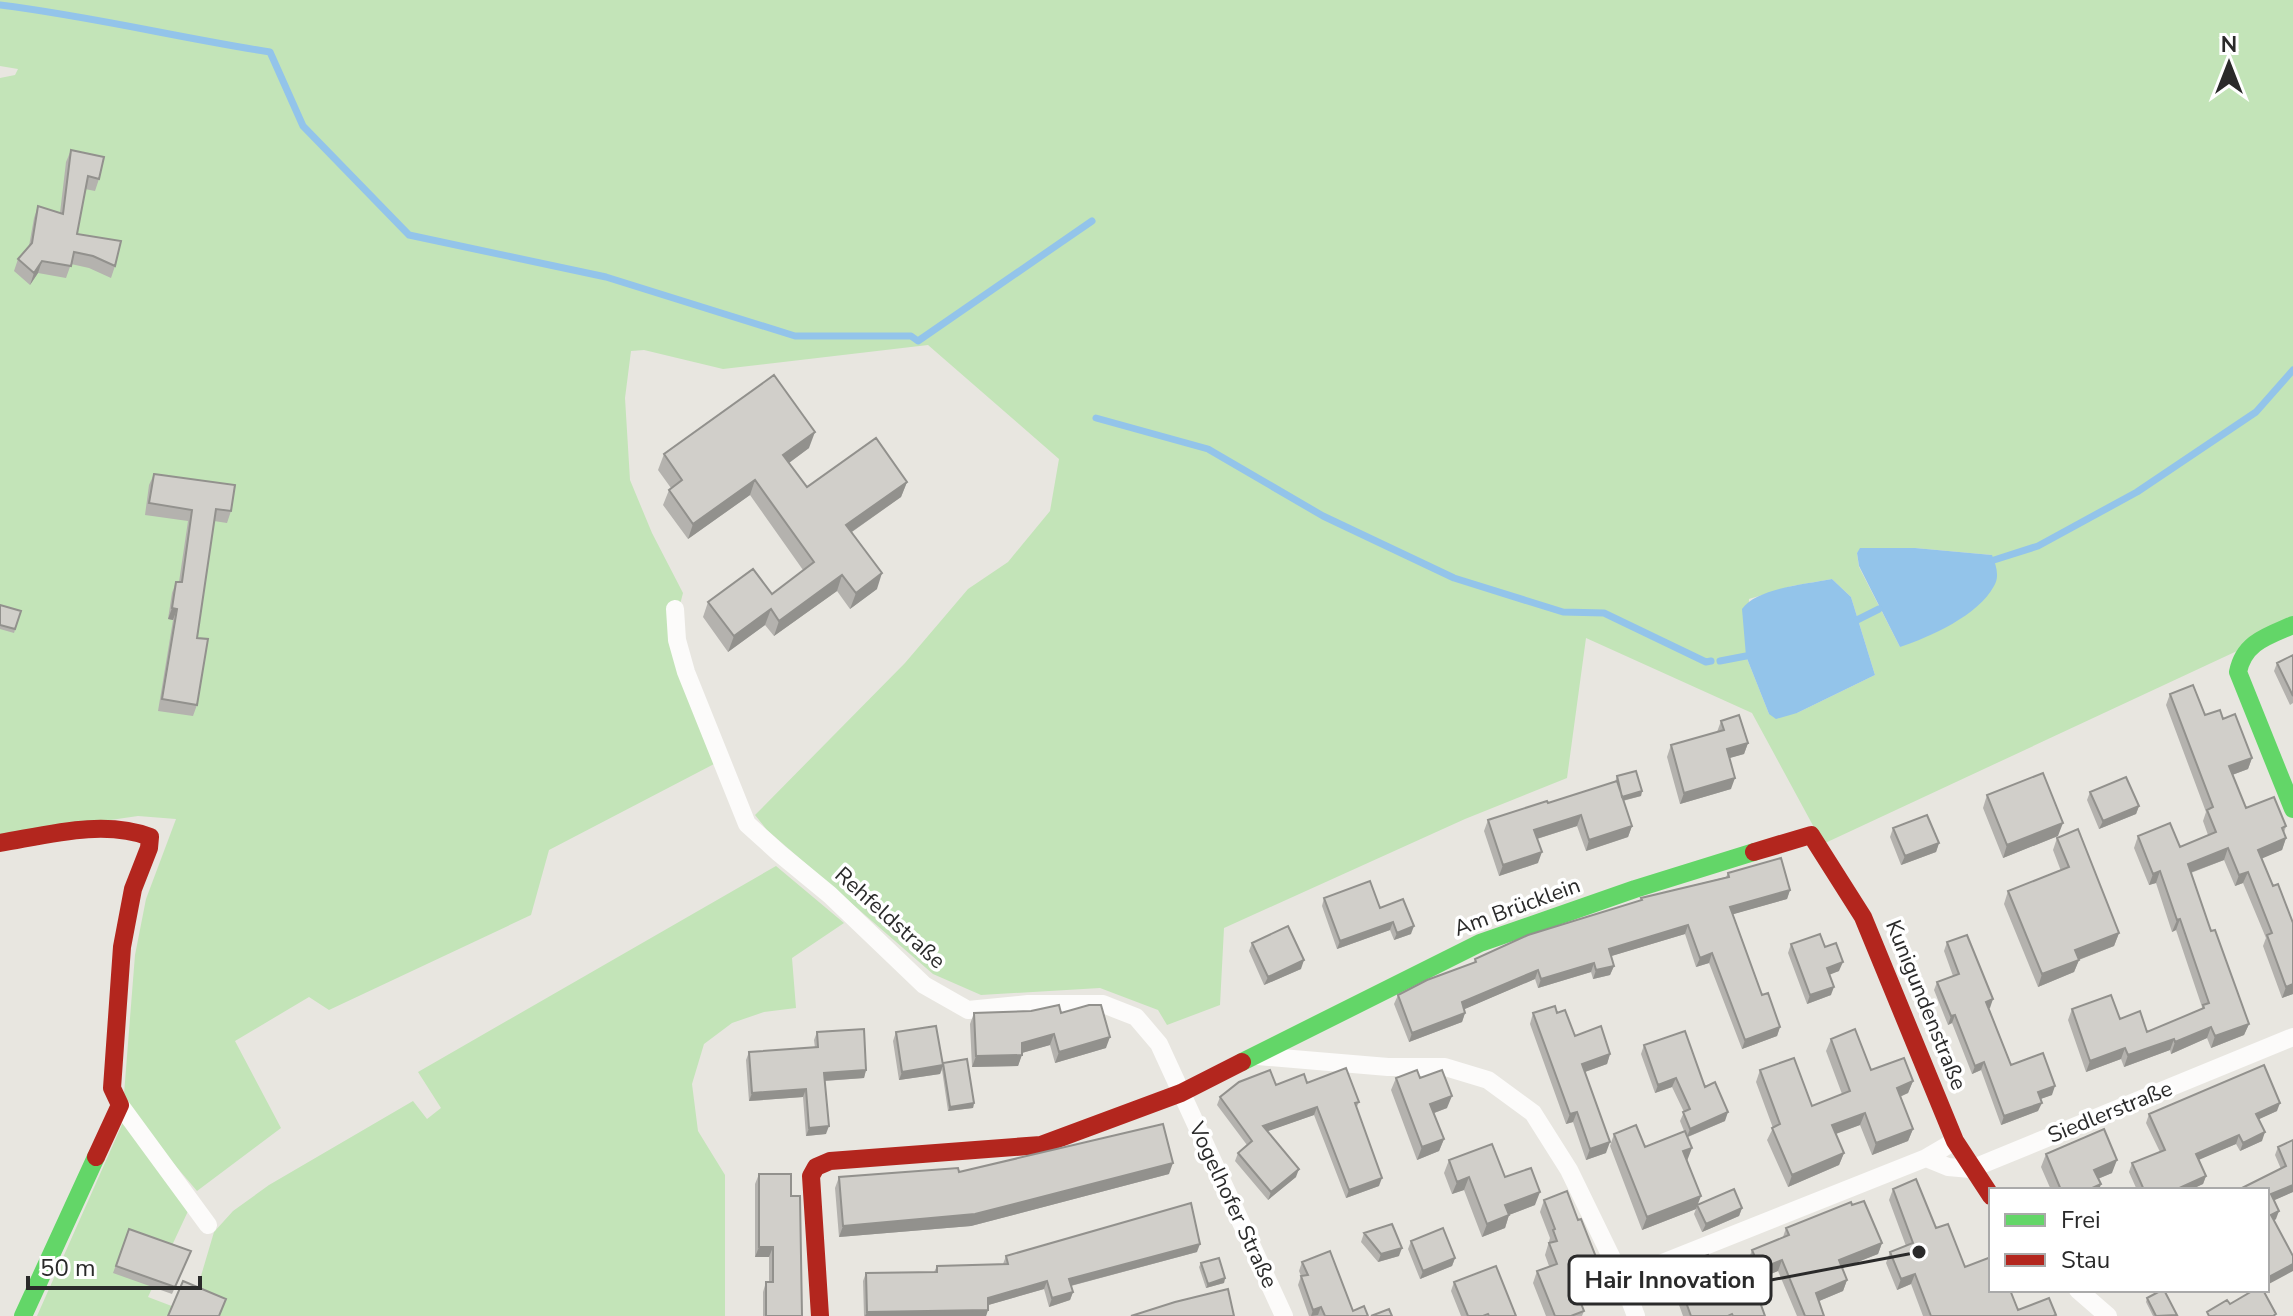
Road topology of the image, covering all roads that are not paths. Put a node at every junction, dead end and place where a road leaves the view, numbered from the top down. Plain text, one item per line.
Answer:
1 (675, 609) dead end
2 (2293, 625) edge
3 (2293, 809) edge
4 (1811, 835) joint
5 (0, 843) edge
6 (2293, 1037) edge
7 (1253, 1055) junction
8 (1181, 1093) junction
9 (120, 1105) junction
10 (1955, 1141) junction
11 (1926, 1158) junction
12 (1971, 1169) junction
13 (1989, 1193) edge
14 (208, 1225) dead end
15 (1622, 1279) junction
16 (2080, 1292) edge
17 (23, 1316) edge
18 (820, 1316) edge
19 (1284, 1316) edge
20 (1636, 1316) edge
21 (2108, 1316) edge

1 - 8 street, Rehfeldstraße
2 - 3 street
4 - 7 street, Am Brücklein
4 - 10 street, Kunigundenstraße
5 - 9 street
6 - 12 street, Siedlerstraße
7 - 8 street
7 - 15 street
8 - 18 street
8 - 19 street, Vogelhofer Straße
9 - 14 street
9 - 17 street
10 - 11 street
10 - 12 street, Kunigundenstraße
11 - 12 street
11 - 15 street
12 - 13 street, Kunigundenstraße
15 - 20 street
16 - 21 street

